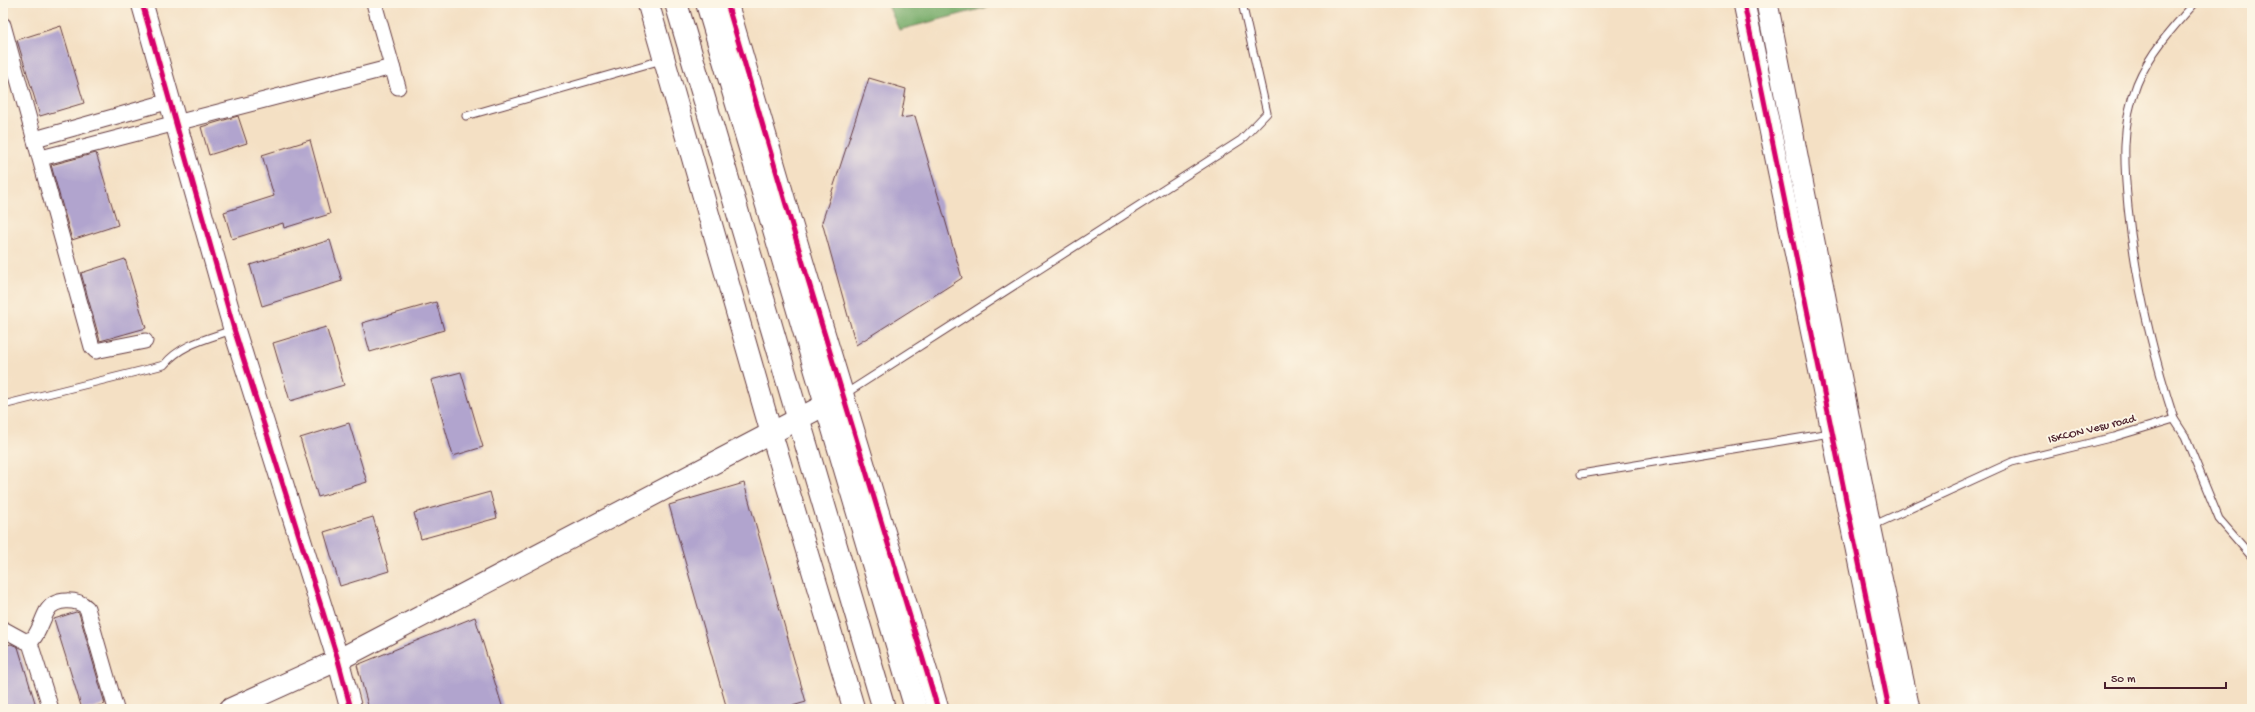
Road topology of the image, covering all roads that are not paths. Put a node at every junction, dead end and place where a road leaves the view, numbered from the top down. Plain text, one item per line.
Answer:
1 (142, 3) edge
2 (374, 3) edge
3 (648, 3) edge
4 (676, 3) edge
5 (707, 3) edge
6 (727, 3) edge
7 (1242, 3) edge
8 (1744, 3) edge
9 (1767, 3) edge
10 (2195, 3) edge
11 (3, 25) edge
12 (664, 60) junction
13 (392, 67) junction
14 (398, 87) dead end
15 (170, 101) junction
16 (466, 116) dead end
17 (103, 120) junction
18 (177, 124) junction
19 (35, 138) junction
20 (108, 141) junction
21 (41, 158) junction
22 (234, 329) junction
23 (145, 341) dead end
24 (834, 399) junction
25 (3, 405) edge
26 (796, 418) junction
27 (2174, 420) junction
28 (771, 432) junction
29 (1833, 433) junction
30 (1581, 474) dead end
31 (1870, 527) junction
32 (2252, 557) edge
33 (3, 629) edge
34 (29, 640) junction
35 (338, 660) junction
36 (51, 709) edge
37 (116, 709) edge
38 (230, 709) edge
39 (351, 709) edge
40 (854, 709) edge
41 (884, 709) edge
42 (916, 709) edge
43 (938, 709) edge
44 (1889, 709) edge
45 (1909, 709) edge

1 - 15 street
2 - 13 street
3 - 12 street
4 - 26 main road
5 - 24 main road
6 - 24 street
7 - 24 lane
8 - 29 street
9 - 31 street
10 - 27 lane
11 - 19 street
12 - 16 lane
12 - 28 street
13 - 14 street
13 - 18 street
15 - 17 street
15 - 18 street
17 - 19 street
17 - 20 street
18 - 20 street
18 - 22 street
19 - 21 street
20 - 21 street
21 - 23 street
22 - 25 lane
22 - 35 street
24 - 26 street
24 - 42 main road
24 - 43 street
26 - 28 street
26 - 41 main road
27 - 31 lane, ISKCON Vesu road
27 - 32 lane
28 - 35 street
28 - 40 street
29 - 30 lane
29 - 44 street
31 - 45 street
33 - 34 street
34 - 36 street
34 - 37 street
35 - 38 street
35 - 39 street

